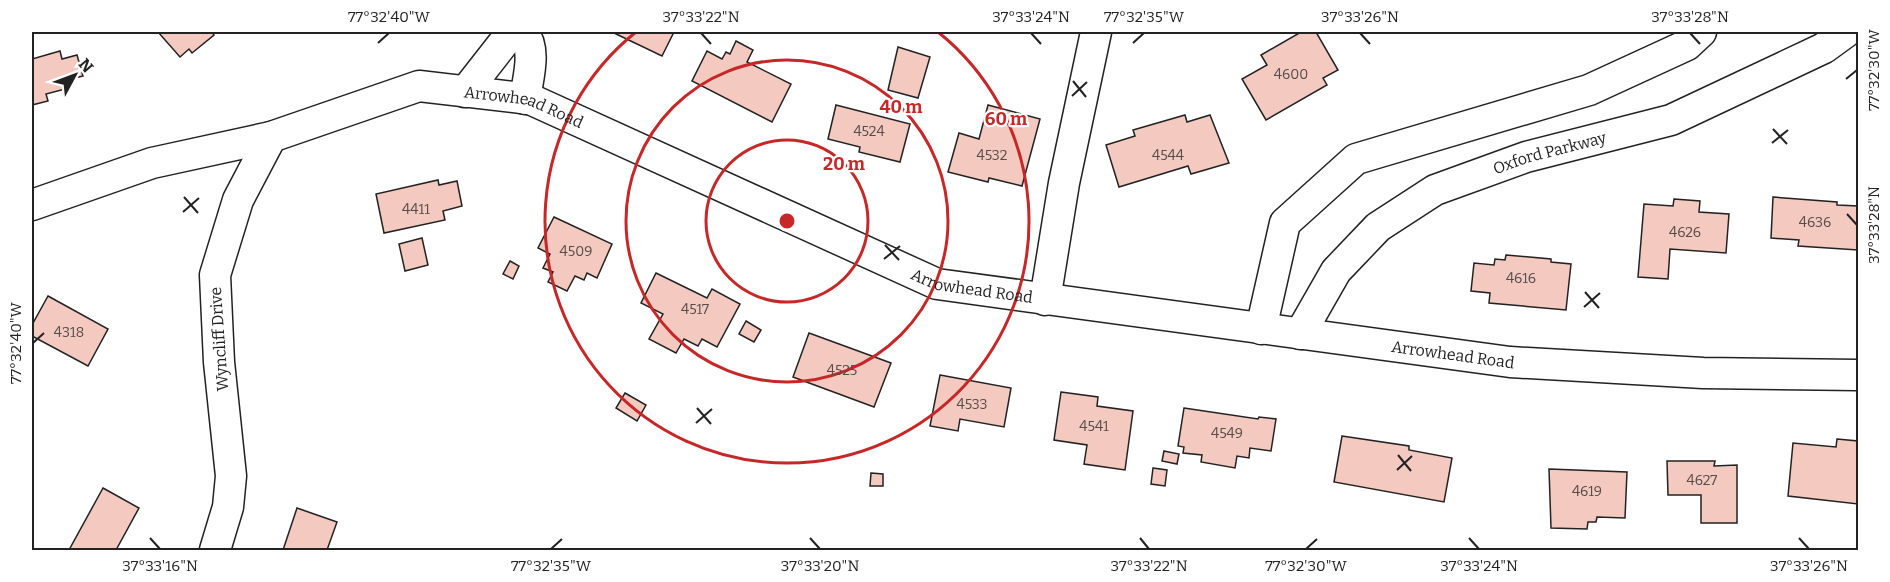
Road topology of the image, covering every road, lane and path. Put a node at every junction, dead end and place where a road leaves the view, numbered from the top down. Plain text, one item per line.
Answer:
1 (512, 32) edge
2 (523, 32) edge
3 (1096, 32) edge
4 (1701, 32) edge
5 (1846, 32) edge
6 (465, 92) junction
7 (525, 99) junction
8 (271, 136) junction
9 (32, 205) edge
10 (1045, 300) junction
11 (1261, 329) junction
12 (1300, 334) junction
13 (1858, 375) edge
14 (215, 550) edge

1 - 6 street
2 - 7 street
3 - 10 street
4 - 11 street
5 - 12 street, Oxford Parkway
6 - 7 street, Arrowhead Road
6 - 8 street, Arrowhead Road
7 - 10 street, Arrowhead Road
8 - 9 street, Arrowhead Road
8 - 14 street, Wyncliff Drive
10 - 11 street, Arrowhead Road
11 - 12 street, Arrowhead Road
12 - 13 street, Arrowhead Road

